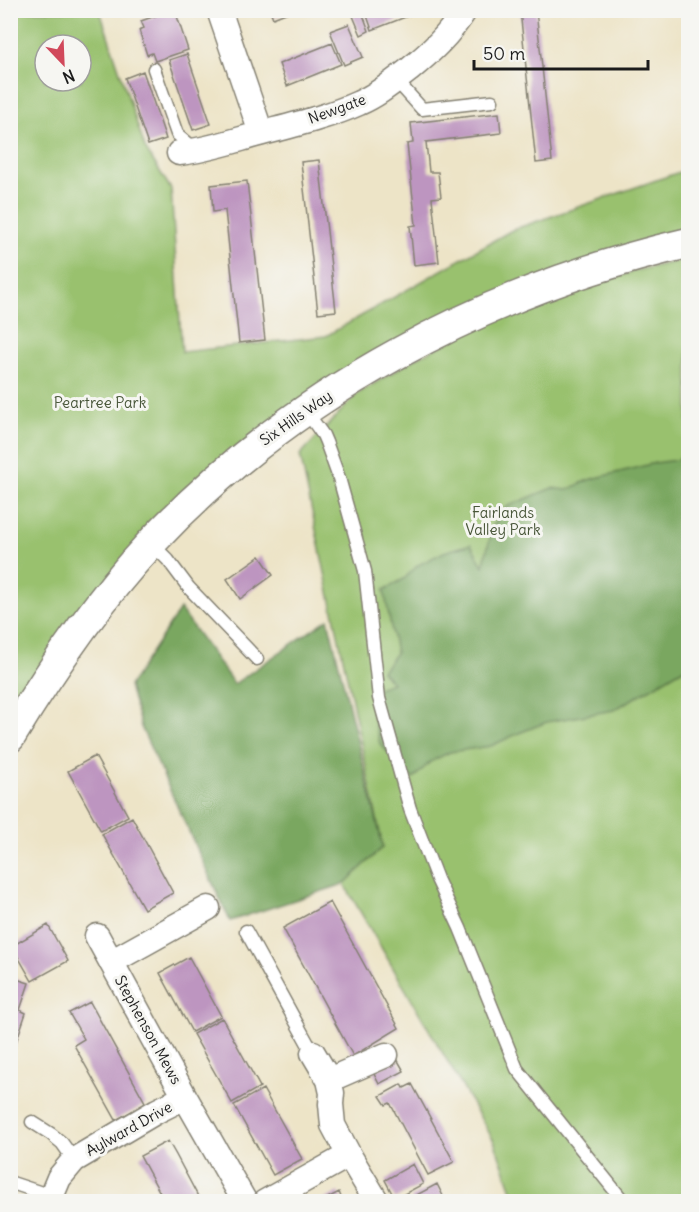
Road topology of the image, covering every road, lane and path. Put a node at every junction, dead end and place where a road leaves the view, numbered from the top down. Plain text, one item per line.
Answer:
1 (219, 10) edge
2 (465, 10) edge
3 (154, 69) dead end
4 (396, 80) junction
5 (492, 100) dead end
6 (261, 133) junction
7 (188, 152) joint
8 (688, 243) edge
9 (305, 410) junction
10 (151, 543) junction
11 (257, 659) dead end
12 (10, 737) edge
13 (208, 908) dead end
14 (246, 931) dead end
15 (96, 936) dead end
16 (111, 962) junction
17 (313, 1053) joint
18 (386, 1055) dead end
19 (329, 1080) junction
20 (185, 1097) junction
21 (32, 1122) dead end
22 (349, 1155) junction
23 (74, 1160) junction
24 (12, 1183) edge
25 (50, 1199) edge
26 (244, 1202) edge
27 (265, 1202) edge
28 (377, 1202) edge
29 (624, 1202) edge

1 - 6 street
2 - 4 street, Newgate
3 - 7 lane
4 - 5 lane
4 - 6 street, Newgate
6 - 7 street, Newgate
8 - 9 street, Six Hills Way
9 - 10 street, Six Hills Way
9 - 29 lane
10 - 11 lane
10 - 12 street, Six Hills Way
13 - 16 street, Stephenson Mews
14 - 17 lane
15 - 16 street, Stephenson Mews
16 - 20 street, Stephenson Mews
17 - 19 street
18 - 19 street
19 - 22 street
20 - 23 street, Aylward Drive
20 - 26 street, Aylward Drive
21 - 23 lane
22 - 27 street
22 - 28 street
23 - 25 street, Aylward Drive
24 - 25 lane

